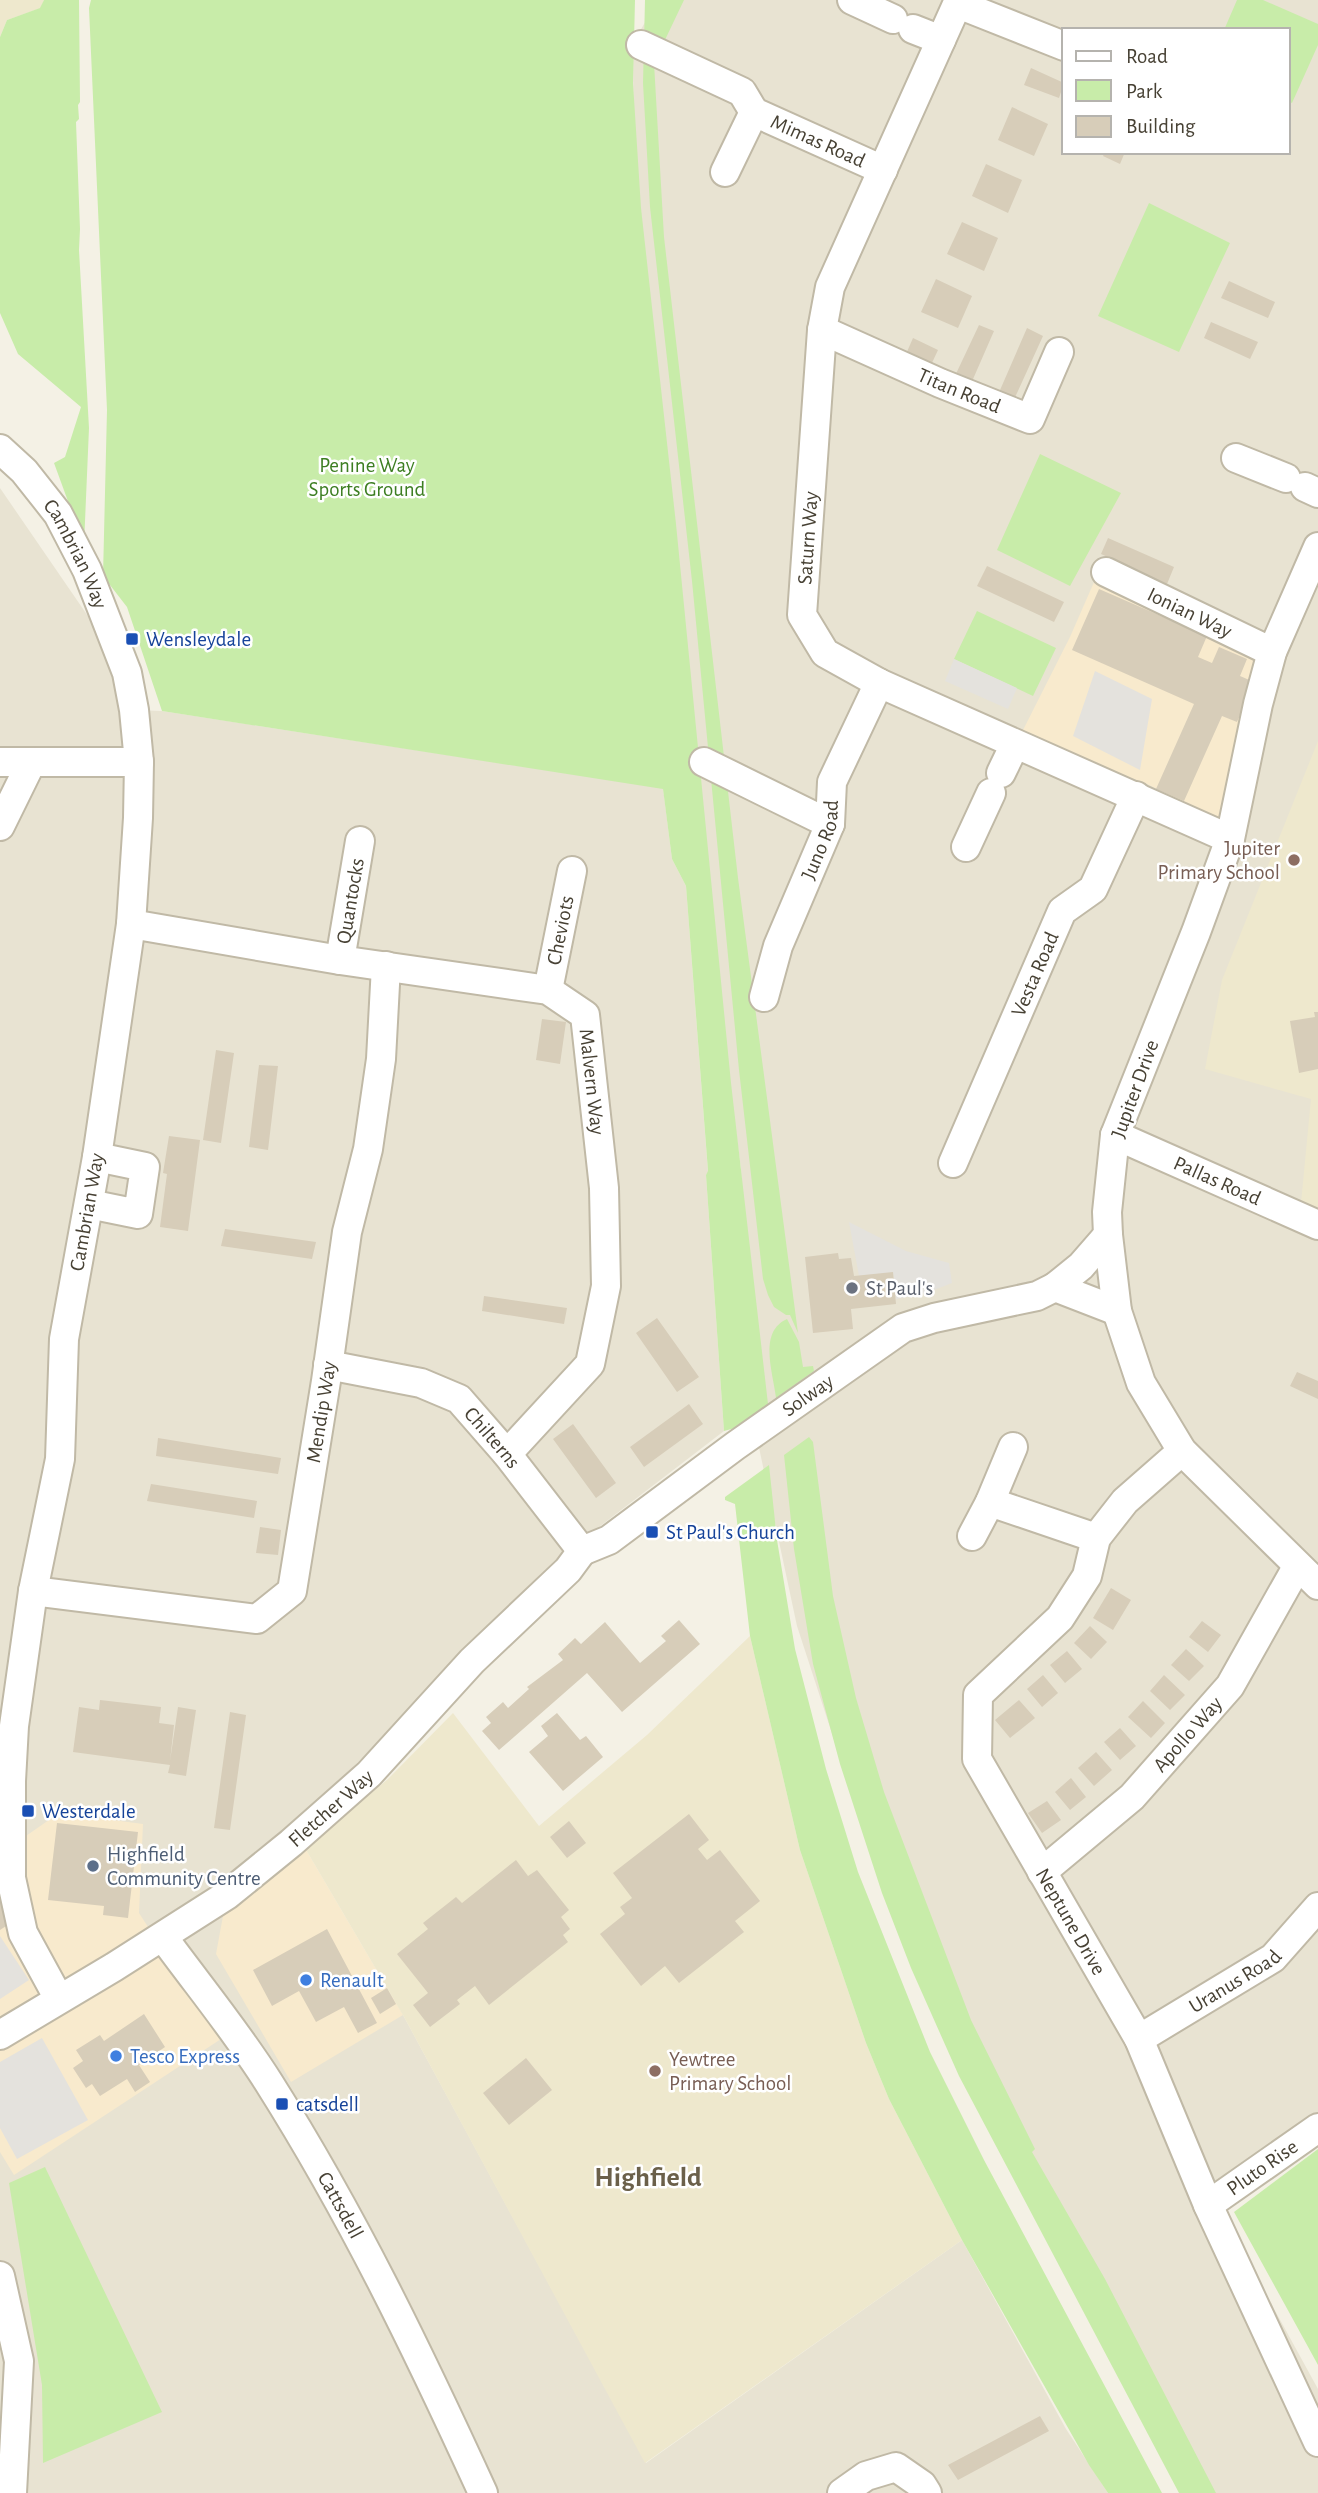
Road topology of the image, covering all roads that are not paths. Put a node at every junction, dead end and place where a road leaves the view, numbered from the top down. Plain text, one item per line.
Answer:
1 (852, 0) edge
2 (958, 2) edge
3 (941, 40) junction
4 (641, 45) dead end
5 (1062, 45) edge
6 (754, 111) junction
7 (883, 170) junction
8 (724, 172) dead end
9 (822, 330) junction
10 (1059, 352) dead end
11 (0, 449) edge
12 (1236, 458) dead end
13 (1303, 486) edge
14 (1318, 547) edge
15 (1106, 572) dead end
16 (1272, 652) junction
17 (879, 683) junction
18 (1015, 744) junction
19 (0, 762) edge
20 (139, 762) junction
21 (704, 762) dead end
22 (31, 763) junction
23 (1136, 796) junction
24 (830, 824) junction
25 (0, 826) edge
26 (1230, 839) junction
27 (360, 841) dead end
28 (966, 848) dead end
29 (572, 871) dead end
30 (131, 924) junction
31 (340, 960) junction
32 (386, 966) junction
33 (548, 990) junction
34 (764, 997) dead end
35 (1115, 1135) junction
36 (97, 1157) junction
37 (953, 1163) dead end
38 (89, 1204) junction
39 (1318, 1225) edge
40 (1108, 1235) junction
41 (1055, 1287) junction
42 (1117, 1311) junction
43 (328, 1366) junction
44 (1013, 1447) dead end
45 (1182, 1451) junction
46 (507, 1454) junction
47 (990, 1502) junction
48 (972, 1536) dead end
49 (1096, 1538) junction
50 (582, 1551) junction
51 (1308, 1576) edge
52 (33, 1591) junction
53 (7, 1726) edge
54 (1042, 1872) junction
55 (1318, 1907) edge
56 (163, 1937) junction
57 (59, 1999) junction
58 (0, 2035) edge
59 (1139, 2039) junction
60 (1318, 2128) edge
61 (1208, 2206) junction
62 (0, 2276) edge
63 (1318, 2442) edge
64 (12, 2493) edge
65 (483, 2493) edge
66 (842, 2493) edge
67 (927, 2493) edge

1 - 3 street
2 - 3 street, Saturn Way
2 - 5 street
3 - 7 street, Saturn Way
4 - 6 street, Mimas Road
6 - 7 street, Mimas Road
6 - 8 street, Mimas Road
7 - 9 street, Saturn Way
9 - 10 street, Titan Road
9 - 17 street, Saturn Way
11 - 20 street, Cambrian Way
12 - 13 street
14 - 16 street, Jupiter Drive
15 - 16 street, Ionian Way
16 - 26 street, Jupiter Drive
17 - 18 street, Saturn Way
17 - 24 street, Juno Road
18 - 23 street, Saturn Way
18 - 28 street
19 - 22 street
20 - 22 street
20 - 30 street, Cambrian Way
21 - 24 street
22 - 25 street
23 - 26 street, Saturn Way
23 - 37 street, Vesta Road
24 - 34 street, Juno Road
26 - 35 street, Jupiter Drive
27 - 31 street, Quantocks
29 - 33 street, Cheviots
30 - 31 street, Malvern Way
30 - 36 street, Cambrian Way
31 - 32 street, Malvern Way
32 - 33 street, Malvern Way
32 - 43 street, Mendip Way
33 - 46 street, Malvern Way
35 - 39 street, Pallas Road
35 - 40 street, Jupiter Drive
36 - 38 street, Cambrian Way
36 - 38 street
38 - 52 street, Cambrian Way
40 - 41 street, Solway
40 - 42 street, Jupiter Drive
41 - 42 street
41 - 50 street, Solway
42 - 45 street, Jupiter Drive
43 - 46 street, Chilterns
43 - 52 street, Mendip Way
44 - 47 street
45 - 49 street, Neptune Drive
45 - 51 street, Jupiter Drive
46 - 50 street, Chilterns
47 - 48 street
47 - 49 street
49 - 54 street, Neptune Drive
50 - 56 street, Fletcher Way
51 - 54 street, Apollo Way
52 - 53 street, Cambrian Way
53 - 57 street, Cambrian Way
54 - 59 street, Neptune Drive
55 - 59 street, Uranus Road
56 - 57 street, Fletcher Way
56 - 65 street, Cattsdell
57 - 58 street, Fletcher Way
59 - 61 street, Neptune Drive
60 - 61 street, Pluto Rise
61 - 63 street, Neptune Drive
62 - 64 street
66 - 67 street

